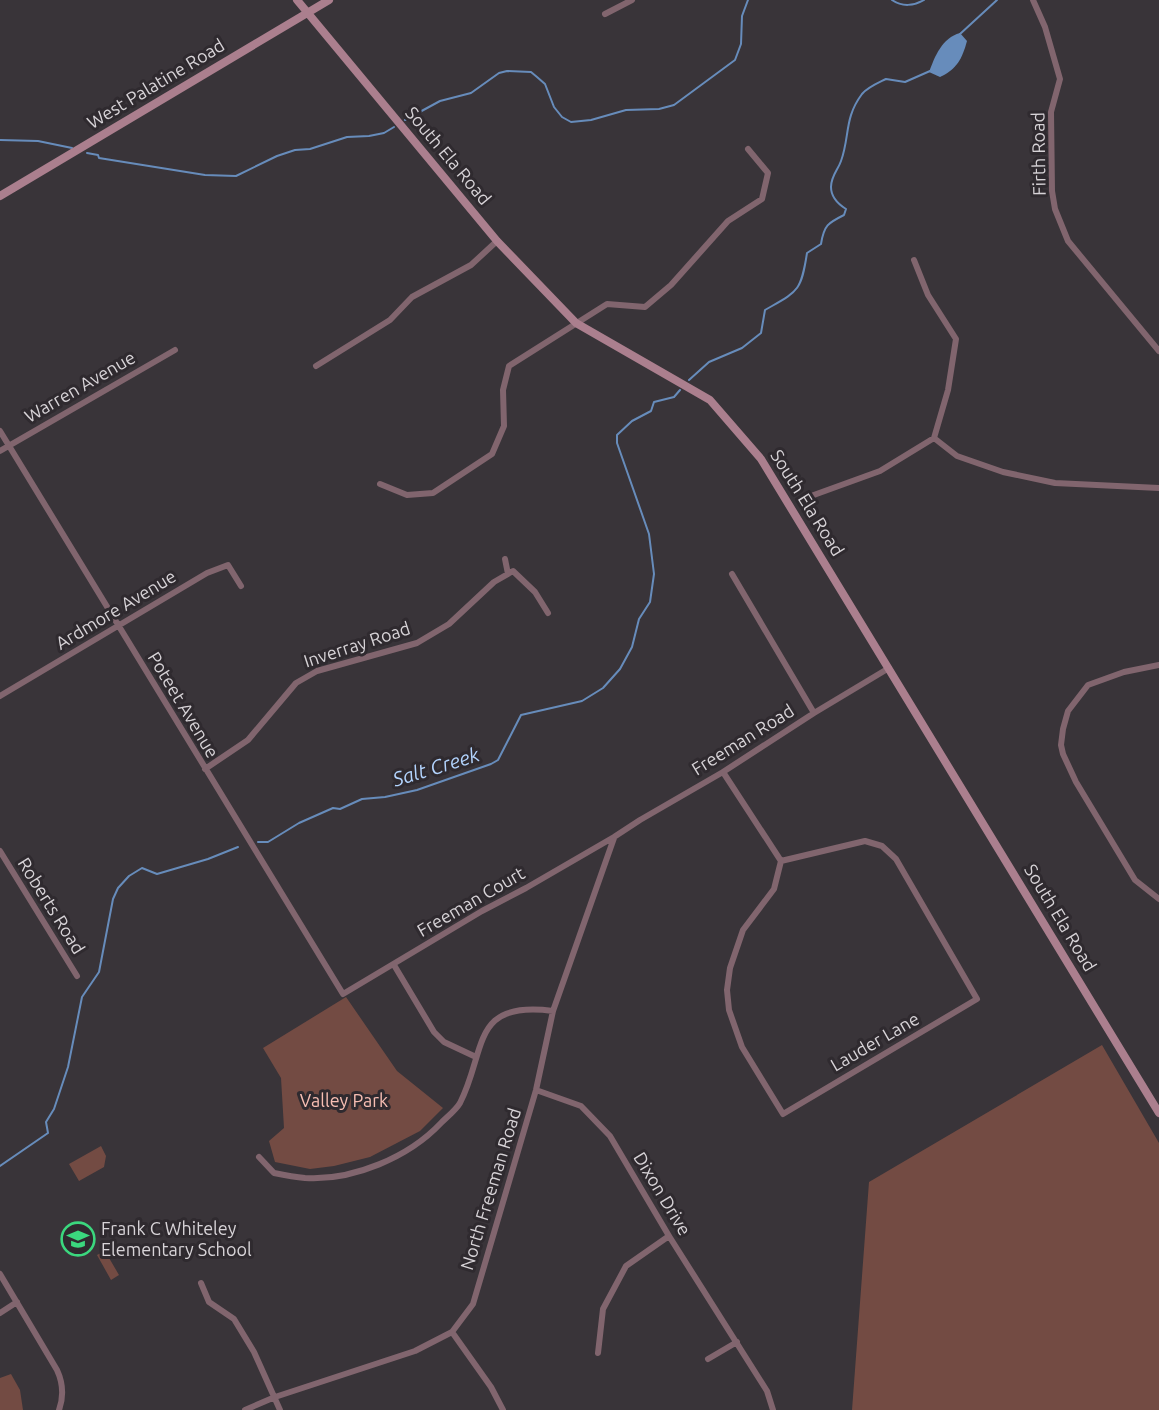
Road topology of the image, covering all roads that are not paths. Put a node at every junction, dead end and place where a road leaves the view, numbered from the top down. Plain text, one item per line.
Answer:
1 (297, 0) edge
2 (329, 0) edge
3 (632, 0) edge
4 (1033, 0) edge
5 (308, 12) junction
6 (604, 14) dead end
7 (748, 149) dead end
8 (0, 196) edge
9 (497, 240) junction
10 (914, 260) dead end
11 (576, 323) junction
12 (175, 351) dead end
13 (1159, 351) edge
14 (315, 366) dead end
15 (0, 431) edge
16 (934, 438) junction
17 (9, 445) junction
18 (0, 451) edge
19 (380, 484) dead end
20 (1159, 488) edge
21 (811, 496) dead end
22 (505, 560) dead end
23 (508, 574) junction
24 (732, 574) dead end
25 (241, 586) dead end
26 (548, 613) dead end
27 (118, 627) junction
28 (1159, 665) edge
29 (888, 668) junction
30 (0, 696) edge
31 (814, 713) junction
32 (205, 769) junction
33 (723, 772) junction
34 (614, 837) junction
35 (0, 851) edge
36 (781, 861) junction
37 (1159, 899) edge
38 (394, 965) junction
39 (77, 976) dead end
40 (343, 994) joint
41 (553, 1011) junction
42 (476, 1057) junction
43 (536, 1090) junction
44 (1159, 1113) edge
45 (259, 1157) dead end
46 (669, 1236) junction
47 (0, 1274) edge
48 (201, 1283) dead end
49 (17, 1302) junction
50 (0, 1313) edge
51 (452, 1332) junction
52 (738, 1342) junction
53 (598, 1353) dead end
54 (708, 1359) dead end
55 (275, 1397) junction
56 (58, 1410) edge
57 (244, 1410) edge
58 (280, 1410) edge
59 (503, 1410) edge
60 (773, 1410) edge

1 - 5 main road, South Ela Road
2 - 5 main road, West Palatine Road
3 - 6 street
4 - 13 street, Firth Road
5 - 8 main road, West Palatine Road
5 - 9 main road, South Ela Road
7 - 11 street
9 - 11 main road, South Ela Road
9 - 14 street
10 - 16 street
11 - 19 street
11 - 29 main road, South Ela Road
12 - 17 street, Warren Avenue
15 - 17 street, Poteet Avenue
16 - 20 street
16 - 21 street
17 - 18 street, Warren Avenue
17 - 27 street, Poteet Avenue
22 - 23 street
23 - 26 street
23 - 32 street, Inverray Road
24 - 31 street
25 - 27 street, Ardmore Avenue
27 - 30 street, Ardmore Avenue
27 - 32 street, Poteet Avenue
28 - 37 street
29 - 31 street, Freeman Road
29 - 44 main road, South Ela Road
31 - 33 street, Freeman Road
32 - 40 street, Poteet Avenue
33 - 34 street, Freeman Road
33 - 36 street
34 - 38 street, Freeman Court
34 - 41 street, North Freeman Road
35 - 39 street, Roberts Road
36 - 36 street, Lauder Lane
38 - 40 street, Freeman Court
38 - 42 street
41 - 42 street
41 - 43 street, North Freeman Road
42 - 45 street
43 - 46 street, Dixon Drive
43 - 51 street, North Freeman Road
46 - 52 street, Dixon Drive
46 - 53 street
47 - 49 street
48 - 55 street
49 - 50 street
49 - 56 street
51 - 55 street, North Freeman Road
51 - 59 street
52 - 54 street
52 - 60 street, Dixon Drive
55 - 57 street, North Freeman Road
55 - 58 street

